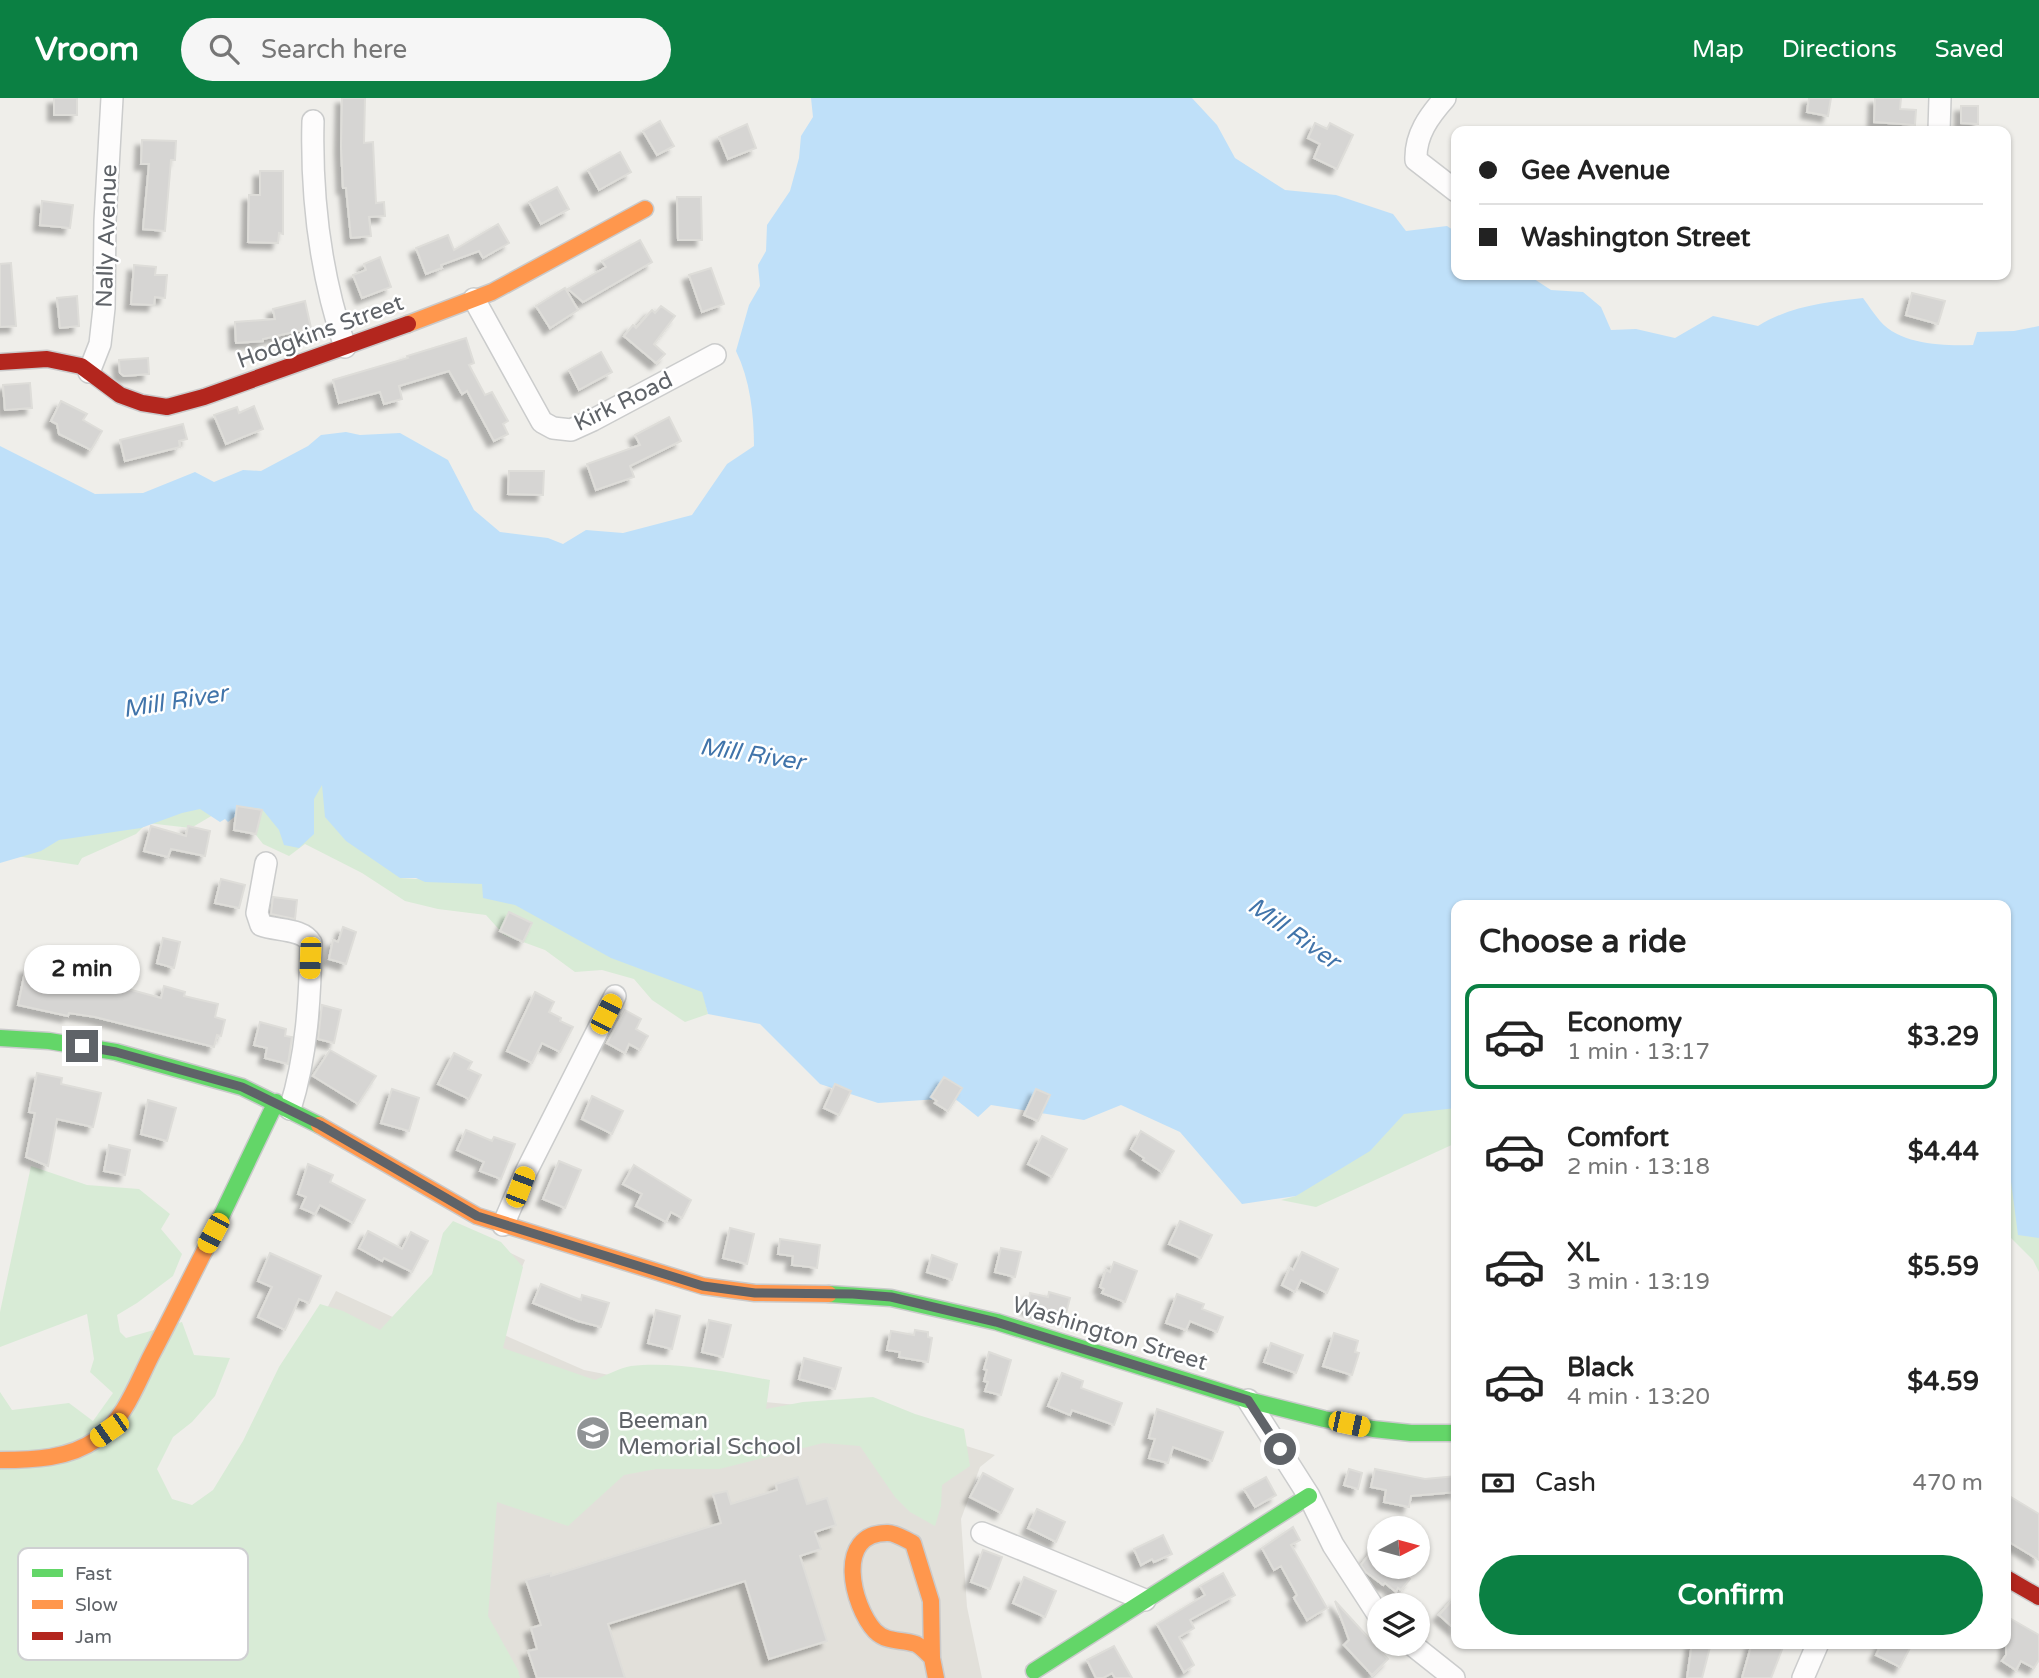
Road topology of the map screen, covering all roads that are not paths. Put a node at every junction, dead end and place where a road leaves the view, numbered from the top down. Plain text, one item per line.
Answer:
1 (113, 98) edge
2 (1445, 98) edge
3 (1940, 98) edge
4 (313, 121) dead end
5 (1939, 126) edge
6 (1451, 187) edge
7 (645, 209) dead end
8 (474, 299) junction
9 (345, 346) junction
10 (715, 355) dead end
11 (0, 362) edge
12 (89, 372) junction
13 (266, 863) dead end
14 (615, 996) dead end
15 (0, 1038) edge
16 (283, 1105) junction
17 (503, 1225) junction
18 (1248, 1400) junction
19 (1451, 1433) edge
20 (0, 1460) edge
21 (1309, 1496) junction
22 (982, 1533) dead end
23 (2011, 1580) edge
24 (1367, 1597) edge
25 (2039, 1597) edge
26 (1145, 1600) junction
27 (1815, 1649) edge
28 (1426, 1656) edge
29 (932, 1658) junction
30 (1034, 1671) dead end
31 (936, 1678) edge
32 (1454, 1678) edge
33 (1803, 1678) edge

1 - 12 street, Nally Avenue
2 - 6 street
3 - 5 street
4 - 9 street
7 - 8 street, Hodgkins Street
8 - 9 street, Hodgkins Street
8 - 10 street, Kirk Road
9 - 12 street, Hodgkins Street
11 - 12 street, Hodgkins Street
13 - 16 street
14 - 17 street
15 - 16 street, Washington Street
16 - 17 street, Washington Street
16 - 20 street
17 - 18 street, Washington Street
18 - 19 street, Washington Street
18 - 21 street
21 - 24 street
21 - 26 street
22 - 26 street
23 - 25 street
26 - 30 street
27 - 33 street
28 - 32 street
29 - 29 street
29 - 31 street

